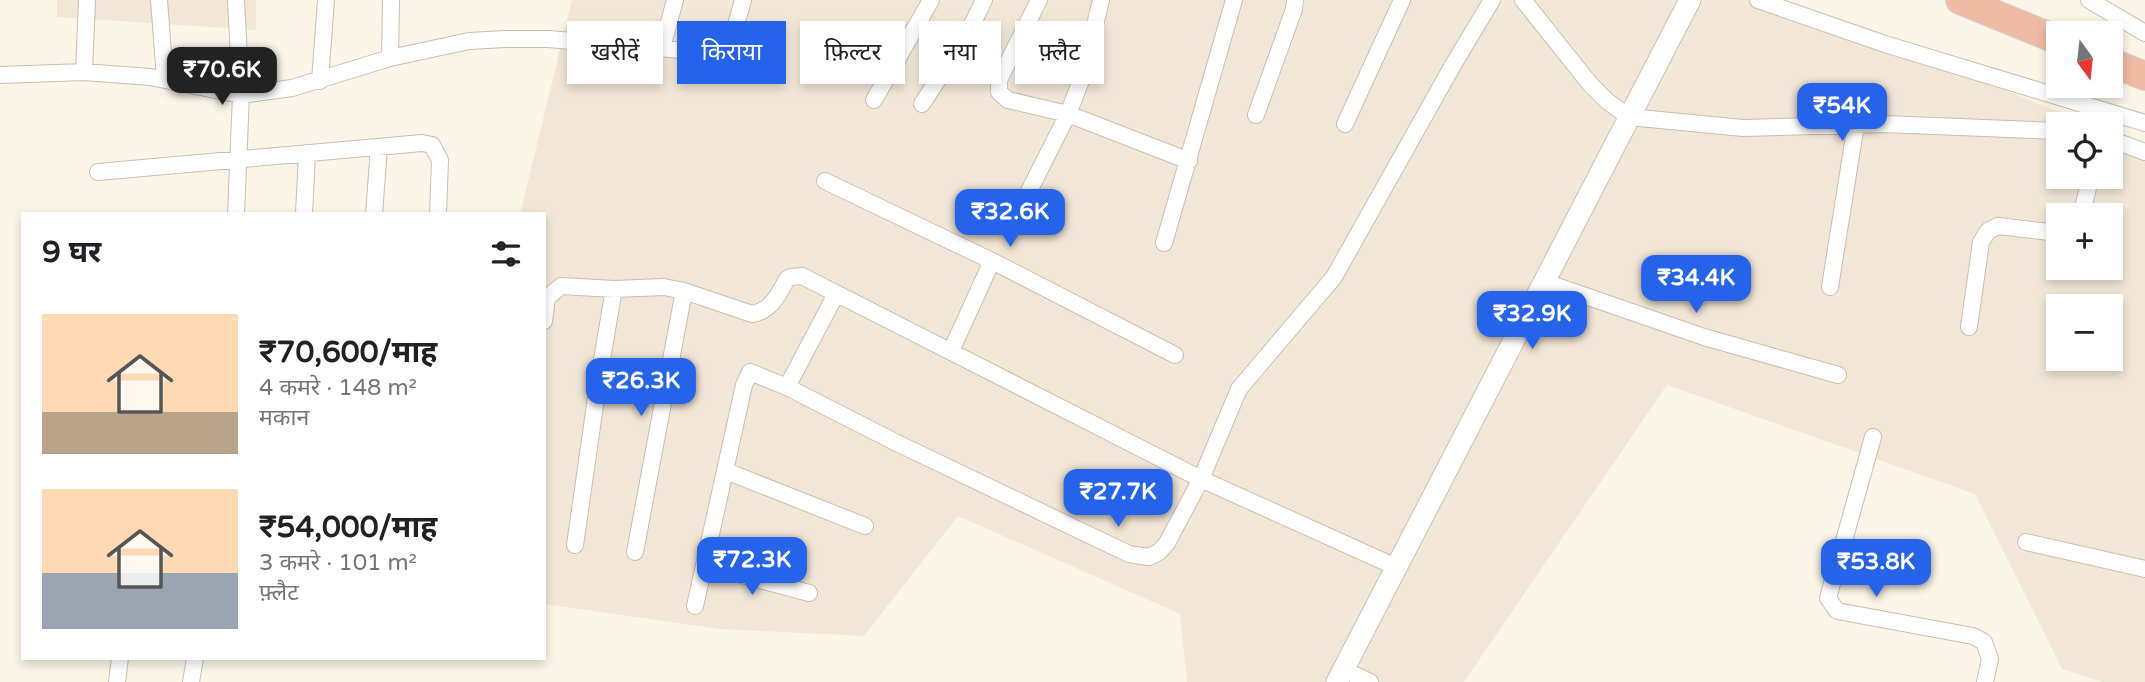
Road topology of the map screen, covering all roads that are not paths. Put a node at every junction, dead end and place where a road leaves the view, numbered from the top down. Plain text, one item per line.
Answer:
1 (87, 0) edge
2 (159, 0) edge
3 (236, 0) edge
4 (326, 0) edge
5 (391, 0) edge
6 (675, 0) edge
7 (743, 0) edge
8 (930, 0) edge
9 (984, 0) edge
10 (1039, 0) edge
11 (1101, 0) edge
12 (1234, 0) edge
13 (1295, 0) edge
14 (1402, 0) edge
15 (1492, 0) edge
16 (1522, 0) edge
17 (1690, 0) edge
18 (1758, 0) edge
19 (1960, 0) edge
20 (2089, 0) edge
21 (2145, 33) edge
22 (2046, 35) edge
23 (567, 40) edge
24 (663, 44) edge
25 (663, 48) edge
26 (390, 58) junction
27 (2123, 67) edge
28 (84, 72) junction
29 (0, 75) edge
30 (2145, 76) edge
31 (164, 79) junction
32 (320, 81) junction
33 (241, 95) junction
34 (874, 100) dead end
35 (922, 104) dead end
36 (1068, 114) junction
37 (1256, 115) dead end
38 (1629, 117) junction
39 (2145, 123) edge
40 (1345, 124) dead end
41 (1856, 124) junction
42 (2046, 131) edge
43 (2123, 144) edge
44 (379, 147) junction
45 (2145, 152) edge
46 (307, 153) junction
47 (238, 159) junction
48 (1189, 161) junction
49 (98, 172) dead end
50 (825, 181) dead end
51 (1025, 199) dead end
52 (236, 212) edge
53 (304, 212) edge
54 (374, 212) edge
55 (438, 212) edge
56 (2046, 232) edge
57 (1164, 243) dead end
58 (992, 261) junction
59 (1545, 282) junction
60 (1830, 287) dead end
61 (614, 289) junction
62 (684, 291) junction
63 (836, 294) junction
64 (546, 306) edge
65 (1969, 327) dead end
66 (951, 351) junction
67 (1175, 355) dead end
68 (1838, 376) dead end
69 (787, 387) junction
70 (1873, 437) dead end
71 (726, 471) junction
72 (1201, 479) junction
73 (865, 526) dead end
74 (2026, 542) dead end
75 (575, 545) dead end
76 (635, 552) dead end
77 (705, 565) junction
78 (1396, 567) junction
79 (2145, 569) edge
80 (809, 593) dead end
81 (695, 606) dead end
82 (120, 660) edge
83 (195, 660) edge
84 (1340, 676) edge
85 (117, 682) edge
86 (191, 682) edge
87 (1370, 682) edge
88 (1985, 682) edge

1 - 28 street
2 - 31 street
3 - 33 street
4 - 32 street
5 - 26 street
6 - 24 street
7 - 25 street
8 - 34 street
9 - 35 street
10 - 36 street
11 - 36 street
12 - 48 street
13 - 37 street
14 - 40 street
15 - 72 street
16 - 38 street
17 - 38 street
18 - 39 street
19 - 22 highway
20 - 21 street
23 - 26 street
26 - 32 street
27 - 30 highway
28 - 29 street
28 - 31 street
31 - 33 street
32 - 33 street
33 - 47 street
36 - 48 street
36 - 51 street
38 - 41 street
38 - 59 street
41 - 42 street
41 - 60 street
43 - 45 street
44 - 46 street
44 - 54 street
44 - 55 street
46 - 47 street
46 - 53 street
47 - 49 street
47 - 52 street
48 - 57 street
50 - 58 street
56 - 65 street
58 - 66 street
58 - 67 street
59 - 68 street
59 - 78 street
61 - 62 street
61 - 64 street
61 - 75 street
62 - 63 street
62 - 76 street
63 - 66 street
63 - 69 street
66 - 72 street
69 - 71 street
69 - 72 street
70 - 88 street
71 - 73 street
71 - 77 street
72 - 78 street
74 - 79 street
77 - 80 street
77 - 81 street
78 - 84 street
82 - 85 street
83 - 86 street
84 - 87 street

